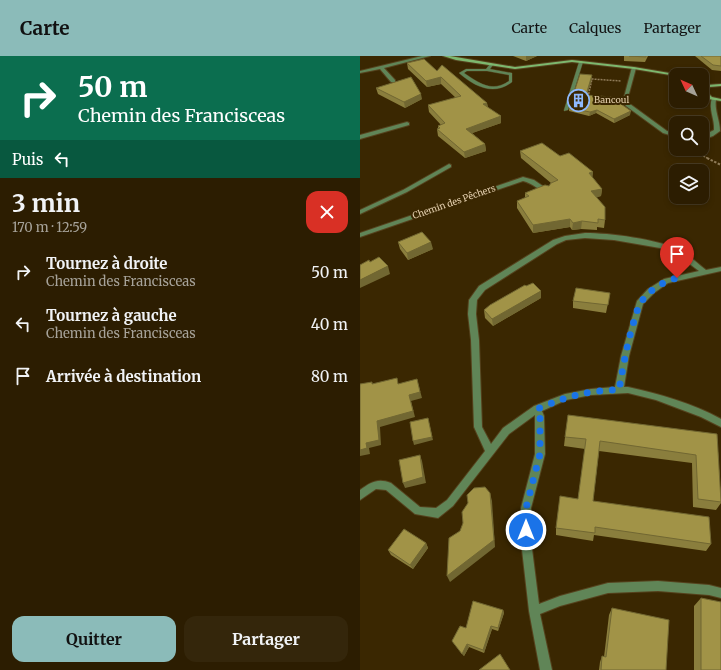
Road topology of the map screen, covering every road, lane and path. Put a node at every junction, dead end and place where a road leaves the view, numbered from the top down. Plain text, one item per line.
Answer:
1 (428, 56) edge
2 (445, 56) edge
3 (581, 62) junction
4 (491, 65) junction
5 (381, 67) junction
6 (634, 68) junction
7 (487, 70) junction
8 (360, 72) edge
9 (669, 74) edge
10 (393, 81) edge
11 (721, 85) edge
12 (709, 86) edge
13 (709, 97) edge
14 (714, 99) junction
15 (721, 100) edge
16 (566, 110) dead end
17 (407, 124) dead end
18 (669, 133) edge
19 (709, 136) edge
20 (360, 137) edge
21 (704, 156) edge
22 (721, 165) edge
23 (449, 166) dead end
24 (547, 191) edge
25 (360, 212) edge
26 (360, 235) edge
27 (721, 269) edge
28 (704, 272) junction
29 (619, 390) junction
30 (537, 409) junction
31 (721, 423) edge
32 (490, 451) junction
33 (360, 495) edge
34 (721, 593) edge
35 (534, 611) junction
36 (546, 670) edge

1 - 5 street
2 - 4 main road
3 - 4 main road
3 - 6 main road
3 - 16 lane
4 - 7 lane
5 - 8 street
5 - 10 street
6 - 9 main road
6 - 18 street
7 - 7 lane
11 - 12 main road
13 - 14 main road
14 - 15 main road
14 - 19 street
17 - 20 street
21 - 22 path
23 - 25 street
24 - 26 street, Chemin des Pêchers
27 - 28 street
28 - 29 street
28 - 32 street
29 - 30 street
29 - 31 street
30 - 32 street
30 - 35 street
32 - 33 street
34 - 35 street
35 - 36 street

